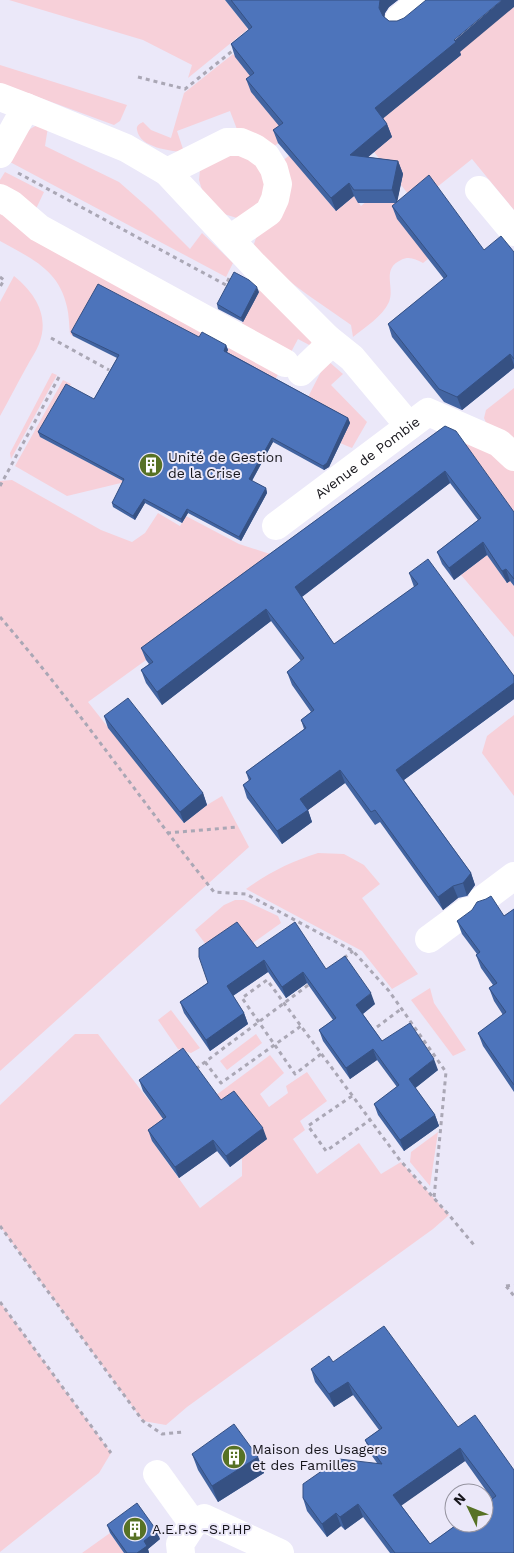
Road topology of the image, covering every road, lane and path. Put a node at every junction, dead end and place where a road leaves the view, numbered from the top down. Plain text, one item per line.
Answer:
1 (422, 0) edge
2 (399, 19) edge
3 (236, 47) edge
4 (138, 77) dead end
5 (0, 97) edge
6 (26, 107) junction
7 (9, 163) edge
8 (167, 172) junction
9 (479, 190) dead end
10 (0, 198) edge
11 (514, 232) edge
12 (230, 239) junction
13 (0, 277) edge
14 (226, 285) edge
15 (0, 287) edge
16 (51, 338) dead end
17 (326, 344) junction
18 (109, 370) edge
19 (59, 377) dead end
20 (409, 426) junction
21 (514, 457) edge
22 (0, 486) edge
23 (276, 526) dead end
24 (0, 617) edge
25 (238, 827) dead end
26 (167, 833) junction
27 (514, 876) edge
28 (429, 939) dead end
29 (353, 951) junction
30 (338, 962) edge
31 (314, 980) edge
32 (284, 1003) junction
33 (402, 1009) junction
34 (257, 1022) junction
35 (301, 1026) junction
36 (377, 1027) dead end
37 (274, 1046) junction
38 (321, 1054) junction
39 (205, 1062) junction
40 (191, 1063) edge
41 (352, 1096) junction
42 (370, 1120) junction
43 (434, 1198) junction
44 (0, 1226) edge
45 (474, 1245) dead end
46 (514, 1285) edge
47 (514, 1296) edge
48 (0, 1302) edge
49 (182, 1432) dead end
50 (111, 1453) dead end
51 (157, 1474) dead end
52 (193, 1524) junction
53 (181, 1553) edge
54 (280, 1553) edge

1 - 2 lane
3 - 4 path
5 - 6 lane
6 - 7 lane
6 - 8 lane
7 - 14 path
8 - 12 lane
8 - 12 lane
9 - 11 lane
10 - 17 lane
12 - 17 lane
13 - 15 path
16 - 18 path
17 - 20 lane
19 - 22 path
20 - 21 lane, Avenue de Pombie
20 - 23 lane, Avenue de Pombie
24 - 26 path
25 - 26 path
26 - 29 path
27 - 28 lane
29 - 30 path
29 - 33 path
31 - 32 path
32 - 34 path
32 - 34 path
32 - 35 path
33 - 36 path
33 - 43 path
34 - 37 path
34 - 39 path
35 - 37 path
35 - 38 path
37 - 38 path
37 - 39 path
38 - 41 path
39 - 40 path
41 - 42 path
41 - 42 path
42 - 43 path
43 - 45 path
44 - 49 path
46 - 47 path
48 - 50 path
51 - 52 lane
52 - 53 lane
52 - 54 lane

